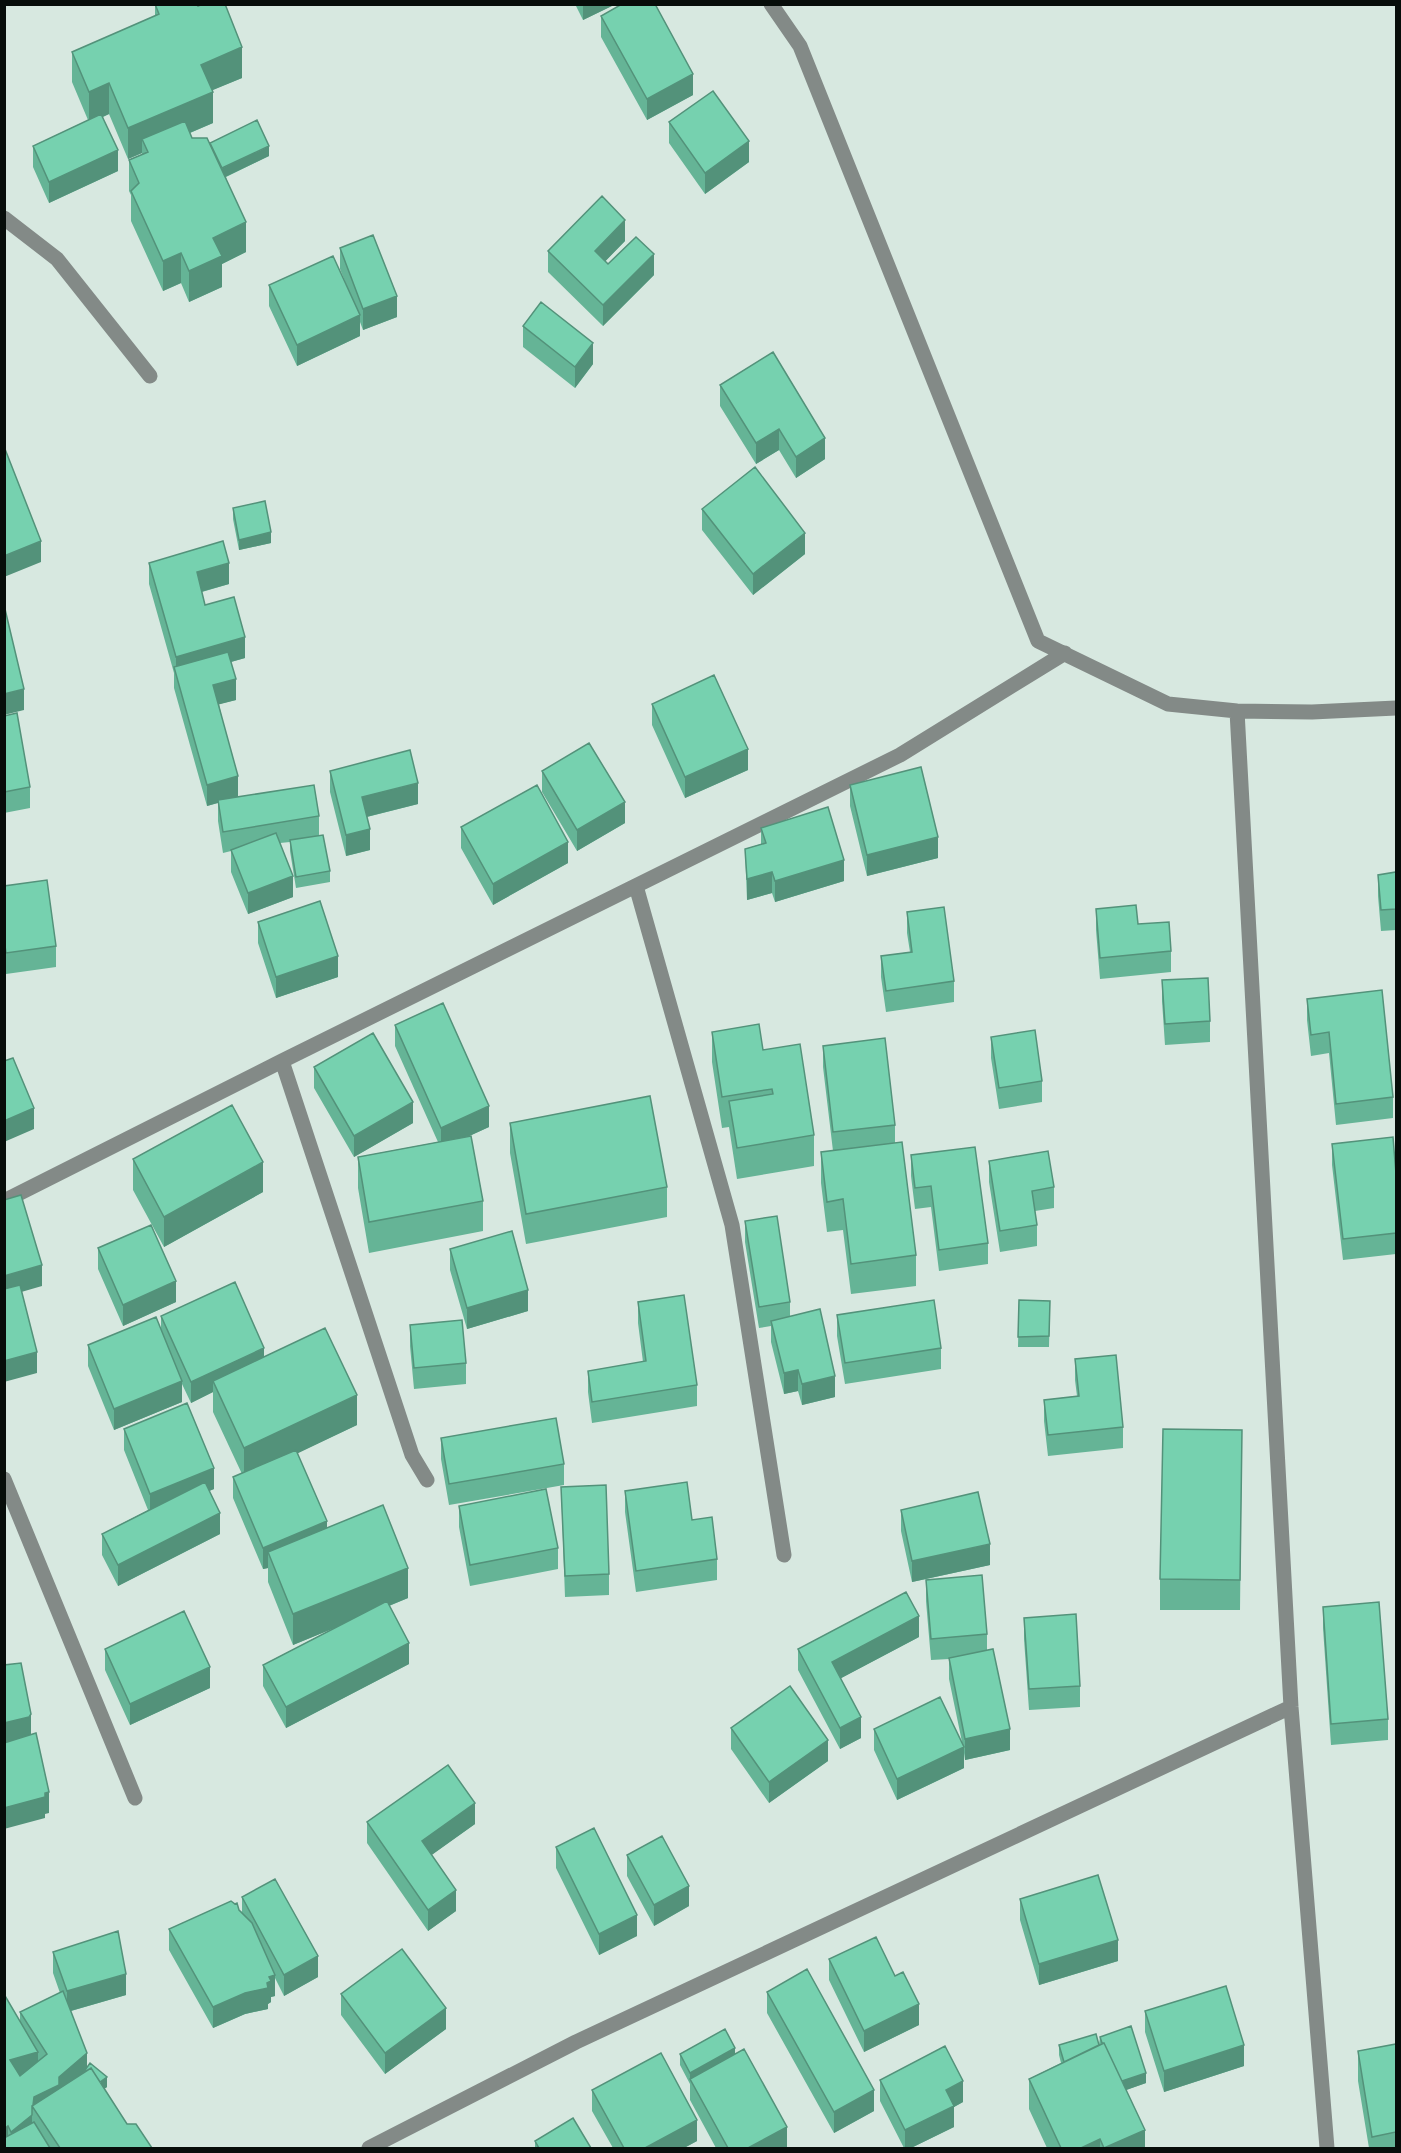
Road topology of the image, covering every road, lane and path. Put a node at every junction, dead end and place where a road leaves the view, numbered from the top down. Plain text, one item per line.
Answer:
1 (771, 4) edge
2 (4, 218) edge
3 (150, 376) dead end
4 (1065, 653) junction
5 (1396, 708) edge
6 (1237, 711) junction
7 (636, 886) junction
8 (282, 1061) junction
9 (4, 1201) edge
10 (4, 1479) edge
11 (427, 1480) dead end
12 (784, 1556) dead end
13 (1291, 1707) junction
14 (135, 1798) dead end
15 (369, 2148) edge
16 (1327, 2148) edge

1 - 4 street
2 - 3 street
4 - 6 street
4 - 7 street
5 - 6 street
6 - 13 street
7 - 8 street
7 - 12 street
8 - 9 street
8 - 11 street
10 - 14 street
13 - 15 street
13 - 16 street

